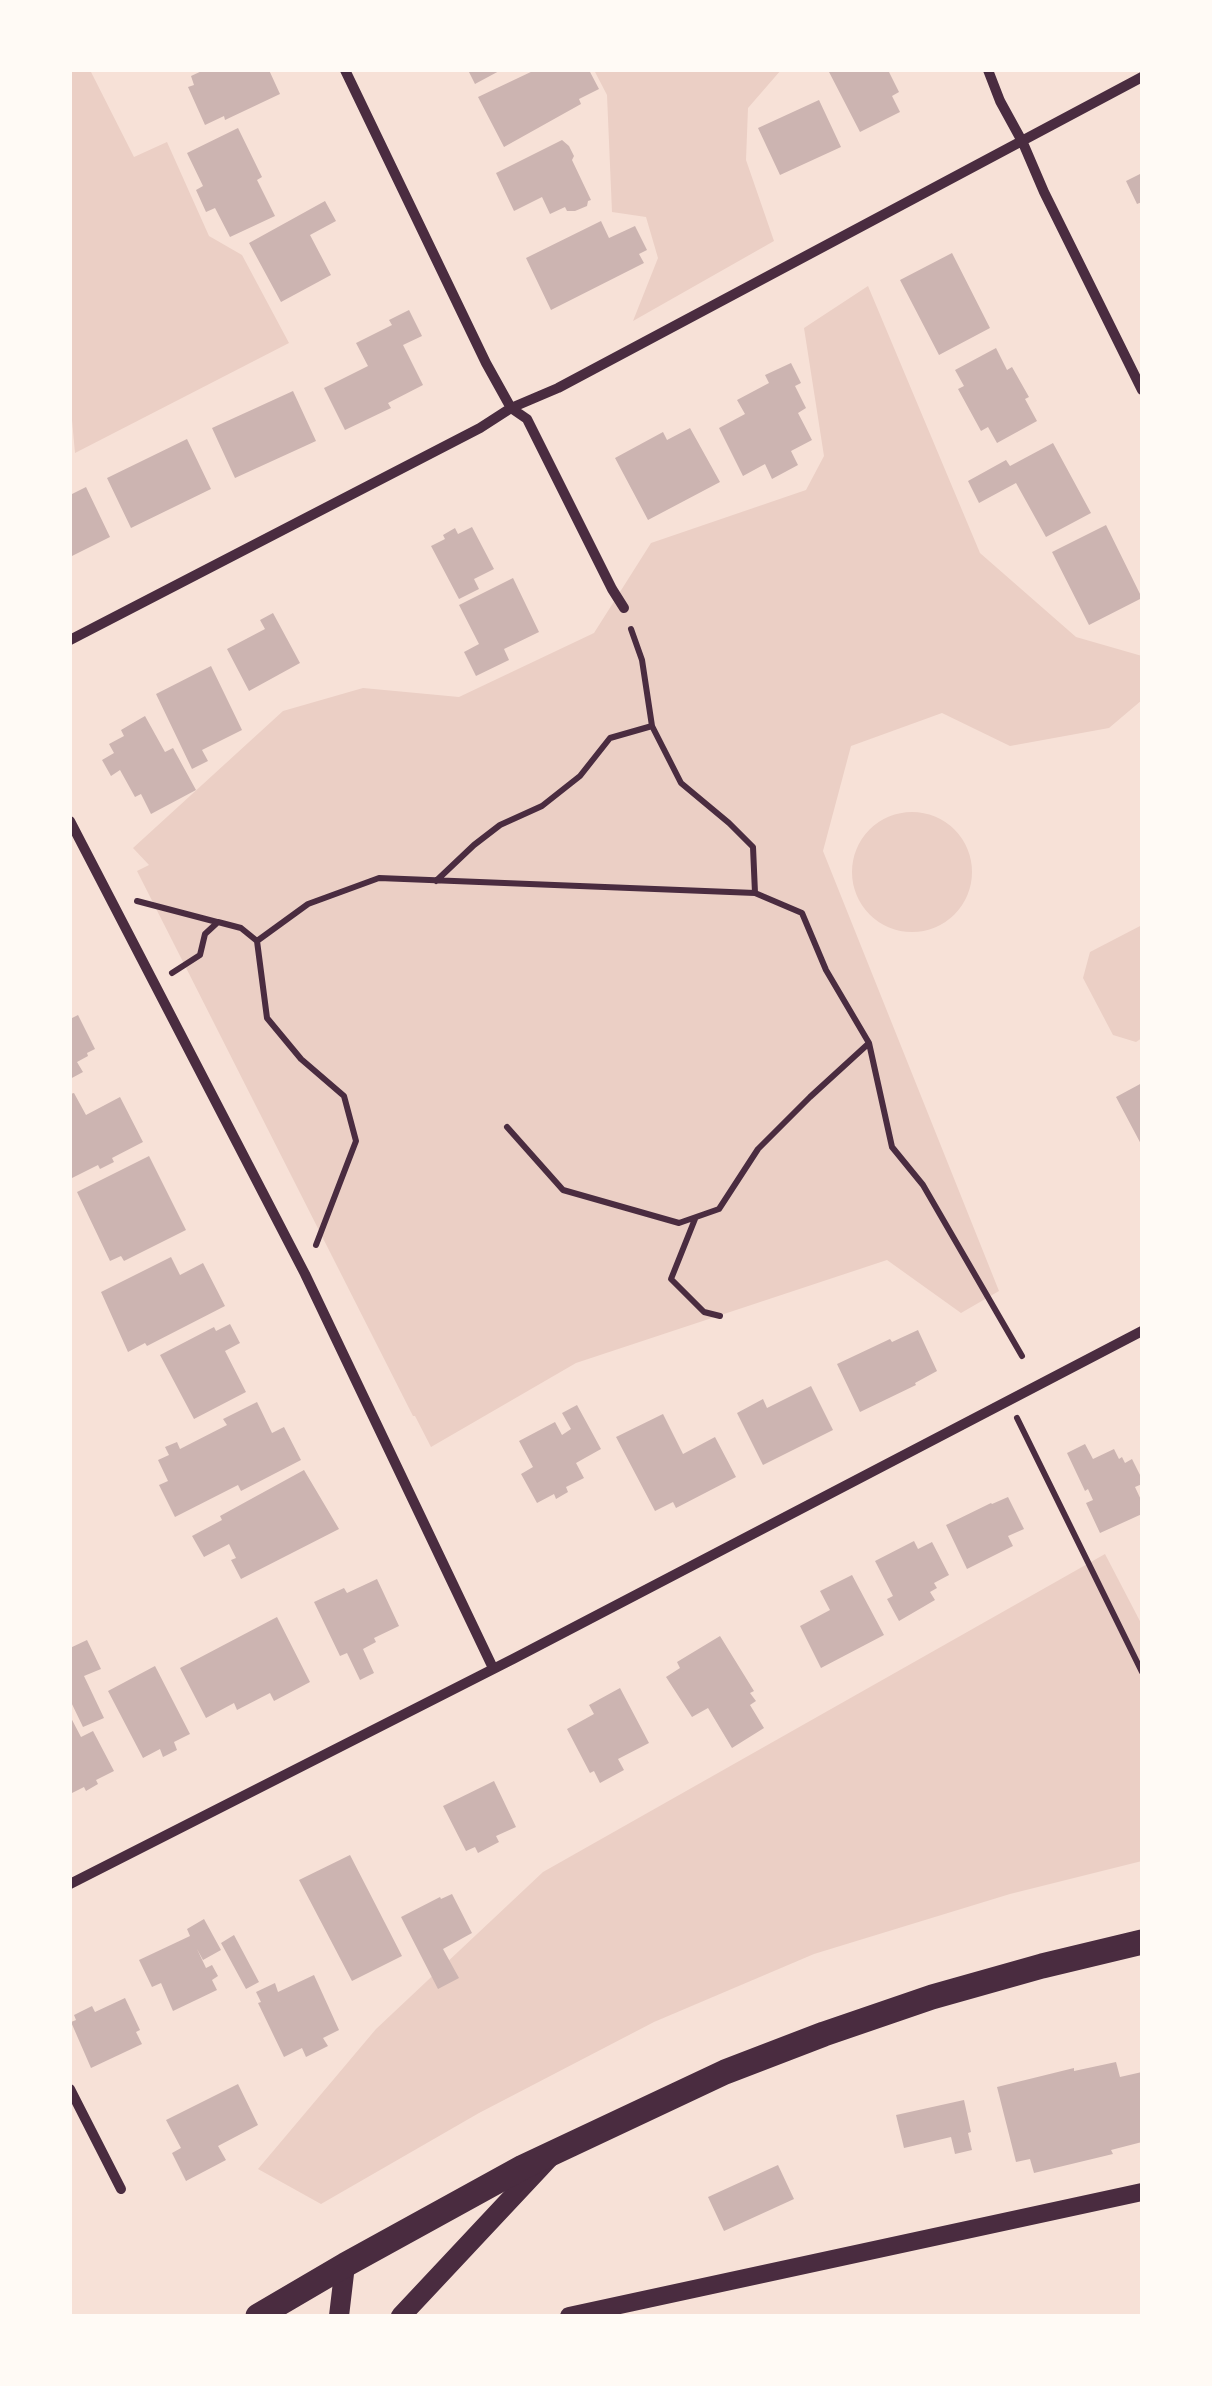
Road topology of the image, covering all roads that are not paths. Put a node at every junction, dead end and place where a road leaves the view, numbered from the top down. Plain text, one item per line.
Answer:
1 (346, 70) edge
2 (988, 70) edge
3 (1142, 78) edge
4 (1022, 143) junction
5 (1142, 390) edge
6 (512, 408) junction
7 (624, 608) road end
8 (70, 640) edge
9 (70, 821) edge
10 (1142, 1331) edge
11 (493, 1668) junction
12 (70, 1884) edge
13 (1142, 1942) edge
14 (70, 2089) edge
15 (558, 2149) junction
16 (121, 2189) dead end
17 (1142, 2192) edge
18 (344, 2265) junction
19 (258, 2316) edge
20 (339, 2316) edge
21 (401, 2316) edge
22 (569, 2316) edge

1 - 6 street
2 - 4 street
3 - 4 street
4 - 5 street
4 - 6 street
6 - 7 street
6 - 8 street
9 - 11 street
10 - 11 street
11 - 12 street
13 - 15 main road
14 - 16 street
15 - 18 main road
15 - 21 main road
17 - 22 street
18 - 19 main road
18 - 20 main road

